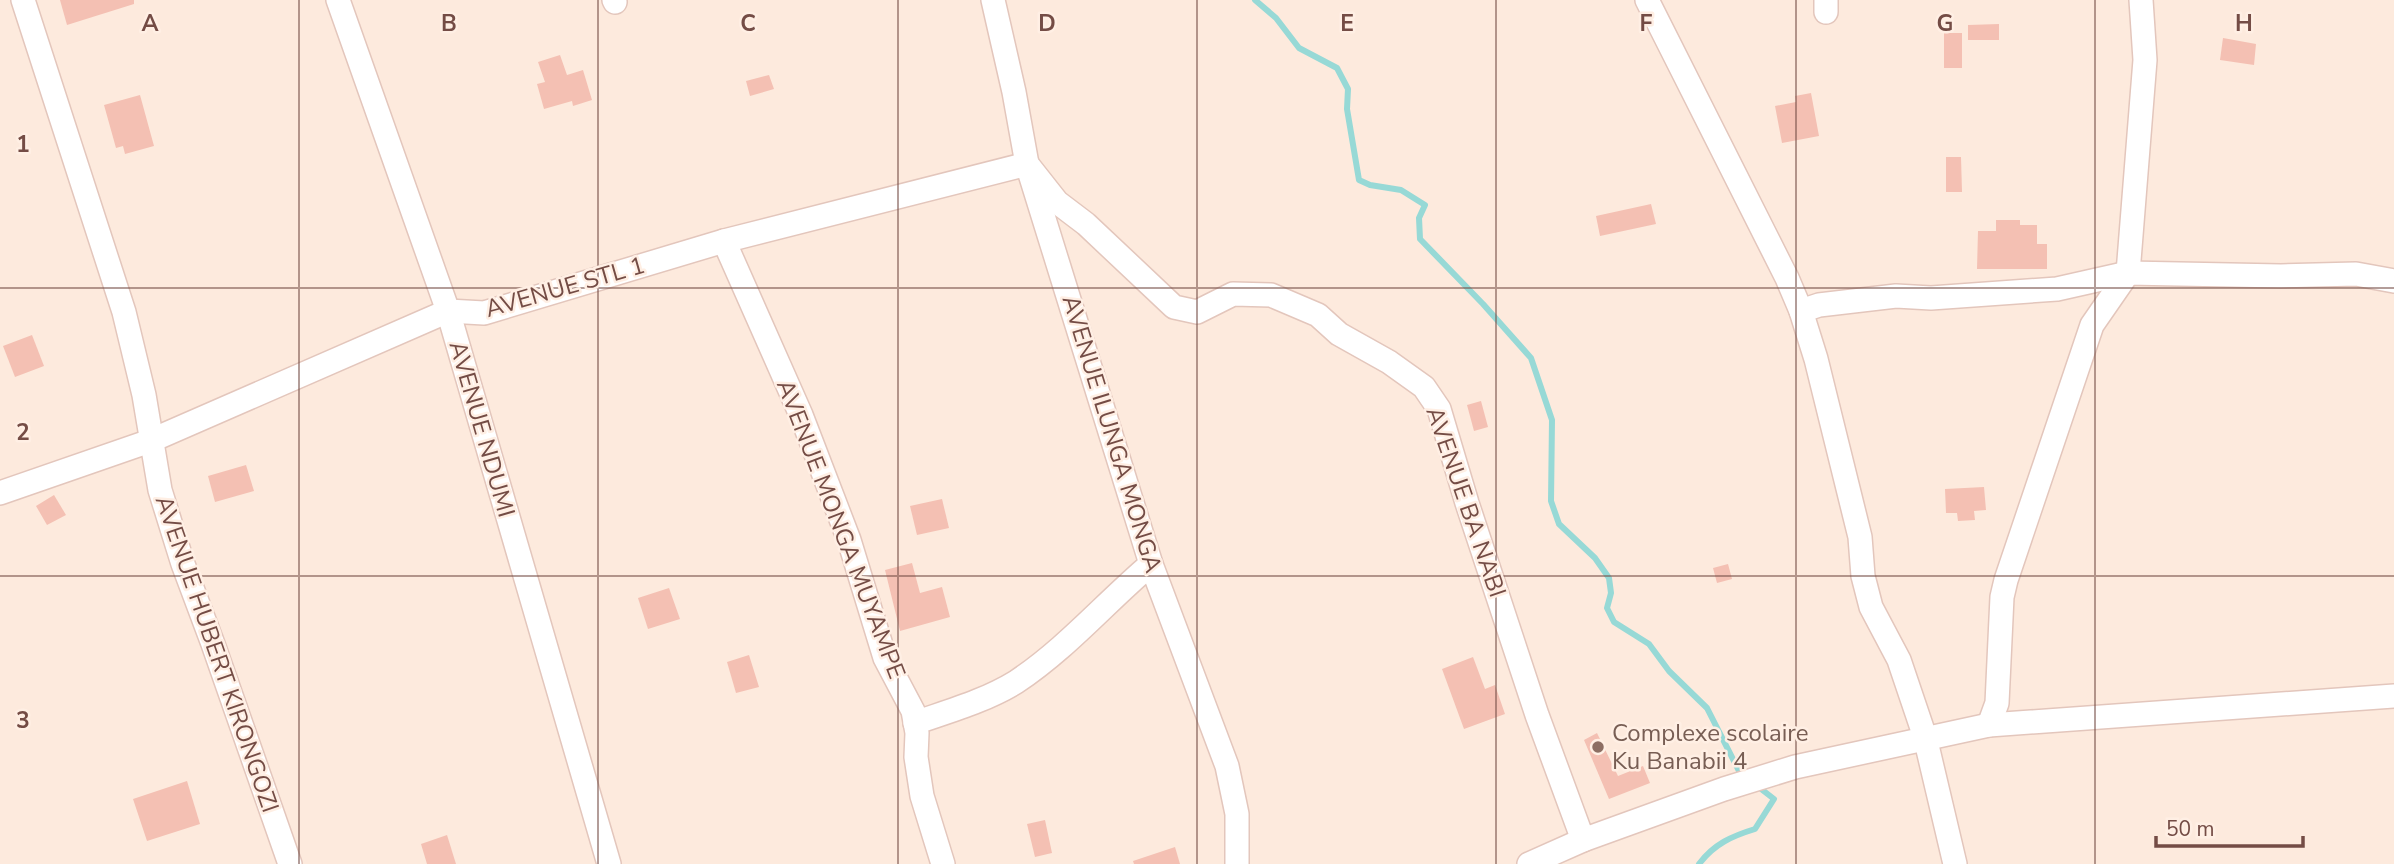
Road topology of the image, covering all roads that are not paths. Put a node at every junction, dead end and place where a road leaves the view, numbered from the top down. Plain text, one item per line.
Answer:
1 (23, 0) edge
2 (338, 0) edge
3 (993, 0) edge
4 (1647, 0) edge
5 (2141, 0) edge
6 (1027, 164) junction
7 (724, 241) junction
8 (2128, 272) junction
9 (2394, 281) edge
10 (448, 311) junction
11 (1801, 311) junction
12 (150, 441) junction
13 (0, 493) edge
14 (1138, 520) junction
15 (1151, 565) junction
16 (1127, 584) junction
17 (2394, 696) edge
18 (915, 723) junction
19 (1989, 725) junction
20 (1924, 737) junction
21 (1583, 840) junction
22 (290, 864) edge
23 (609, 864) edge
24 (943, 864) edge
25 (1237, 864) edge
26 (1530, 864) edge
27 (1955, 864) edge

1 - 12 street, AVENUE HUBERT KIRONGOZI
2 - 10 street, AVENUE NDUMI
3 - 6 street, AVENUE ILUNGA MONGA
4 - 11 street
5 - 8 street
6 - 7 street, AVENUE STL 1
6 - 14 street, AVENUE ILUNGA MONGA
6 - 21 street, AVENUE BA NABI
7 - 10 street, AVENUE STL 1
7 - 18 street, AVENUE MONGA MUYAMPE
8 - 9 street
8 - 11 street
8 - 19 street
10 - 12 street, AVENUE STL 1
10 - 23 street, AVENUE NDUMI
11 - 20 street
12 - 13 street, AVENUE STL 1
12 - 22 street, AVENUE HUBERT KIRONGOZI
14 - 15 street, AVENUE ILUNGA MONGA
14 - 16 street
15 - 16 street
15 - 25 street, AVENUE ILUNGA MONGA
16 - 18 street
17 - 19 street
18 - 24 street, AVENUE MONGA MUYAMPE
19 - 20 street
20 - 21 street
20 - 27 street
21 - 26 street

